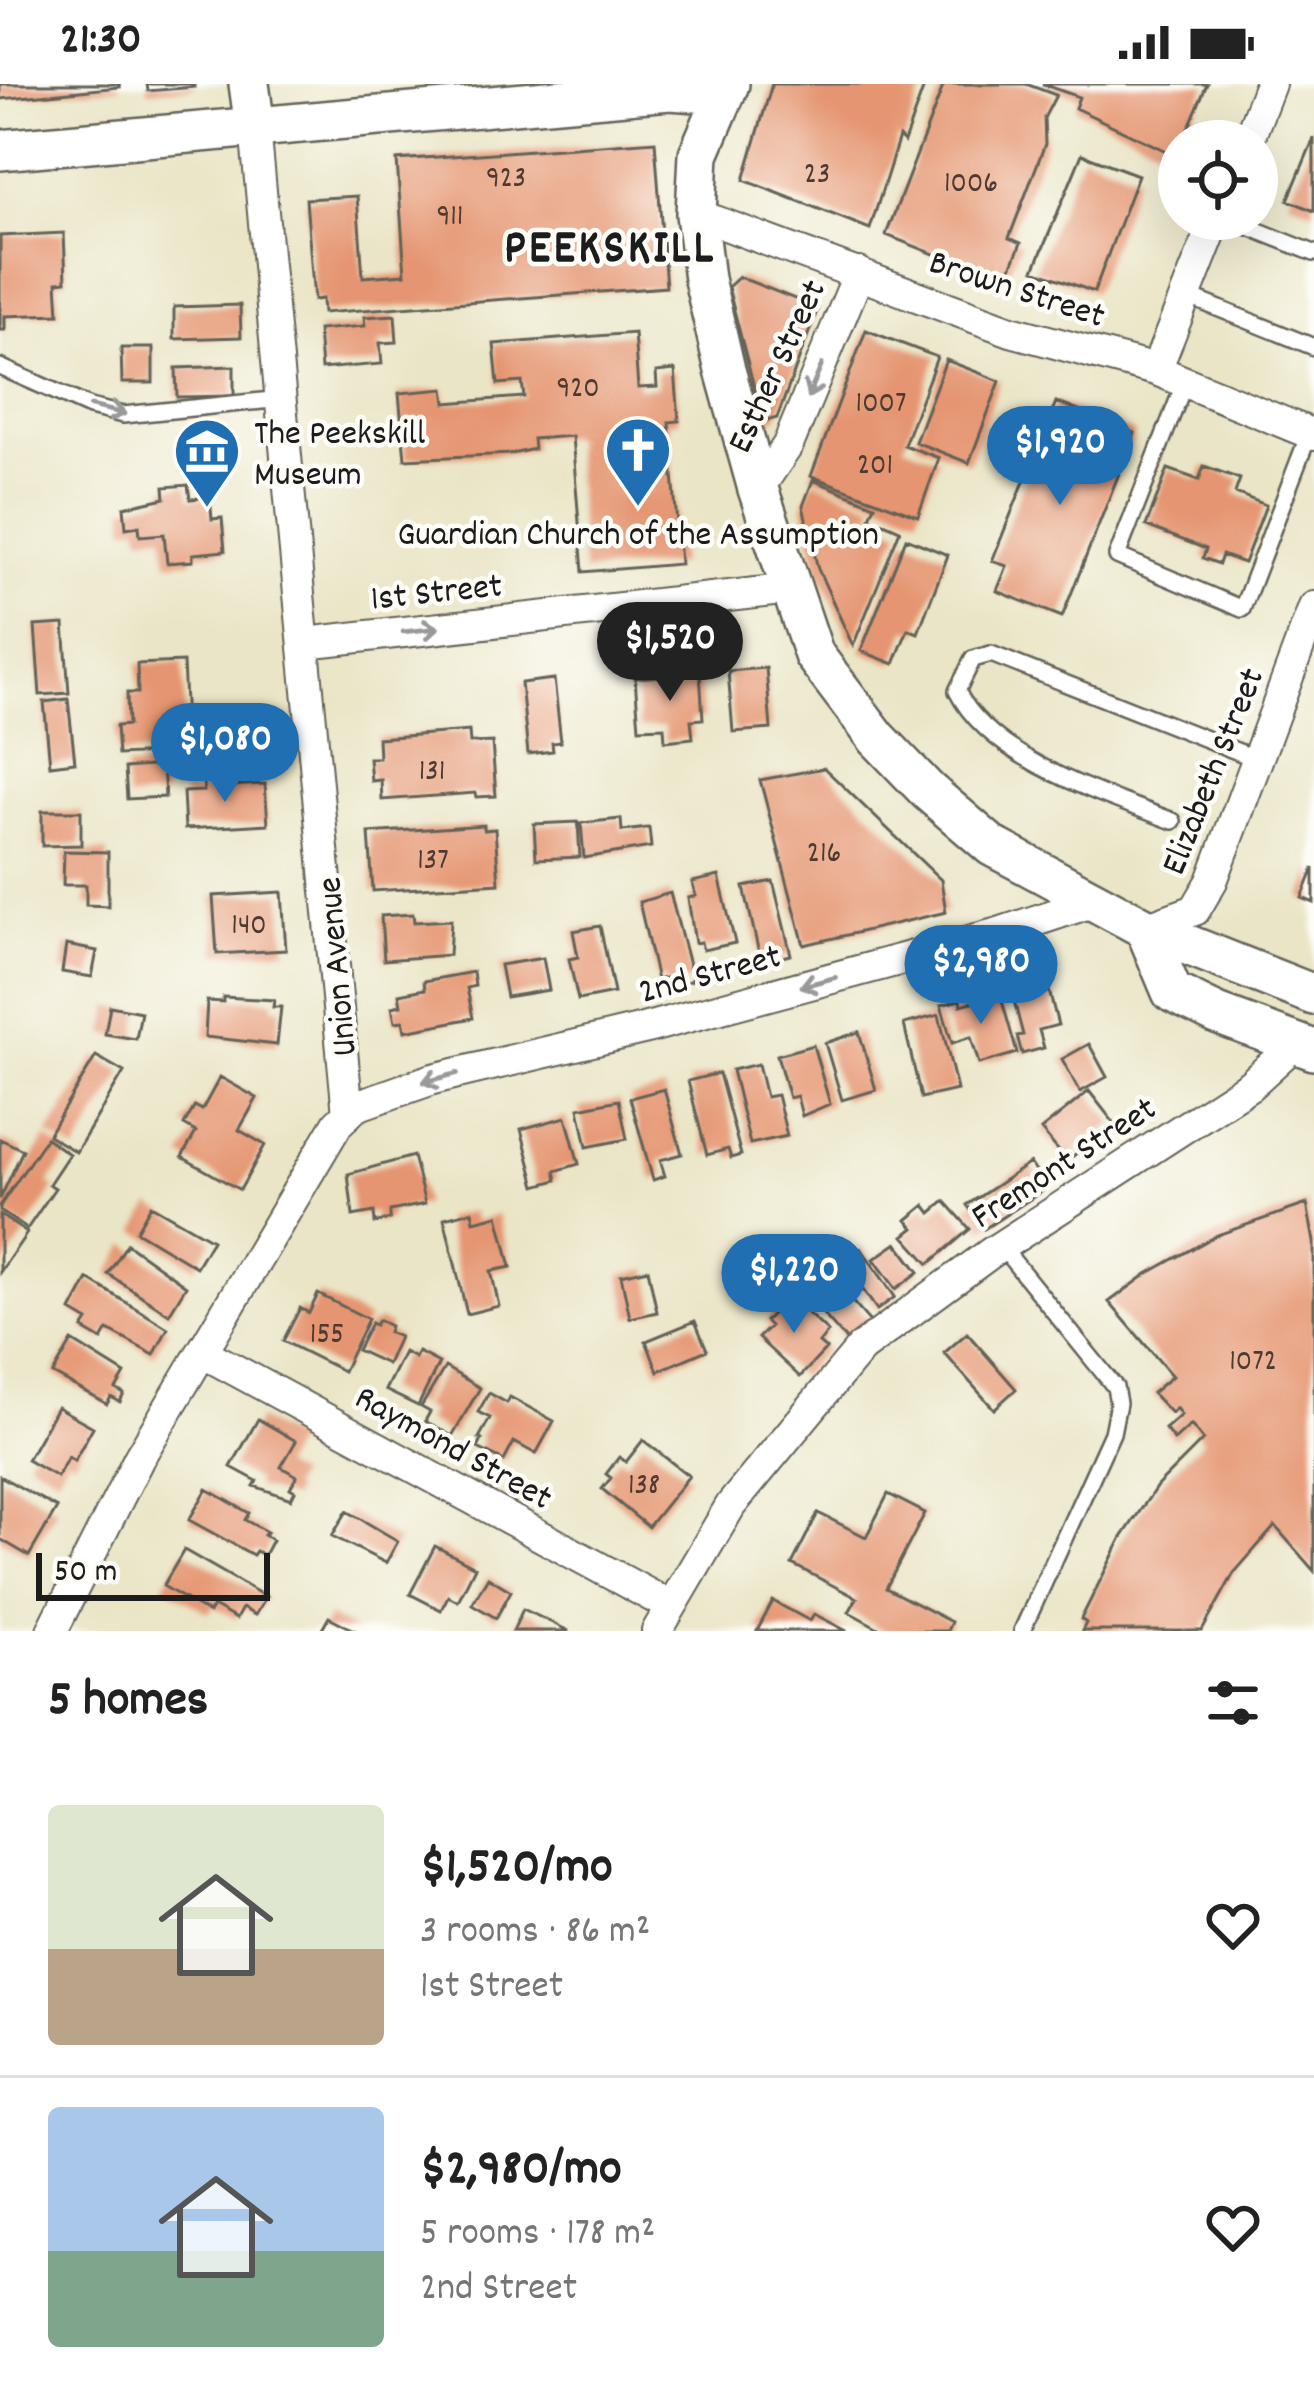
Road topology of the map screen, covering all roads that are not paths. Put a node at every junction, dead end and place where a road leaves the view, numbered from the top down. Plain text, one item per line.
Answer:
1 (249, 84) edge
2 (1270, 84) edge
3 (727, 89) edge
4 (1255, 120) edge
5 (254, 127) junction
6 (0, 150) edge
7 (696, 214) junction
8 (1278, 239) edge
9 (1208, 240) edge
10 (1314, 253) edge
11 (859, 273) junction
12 (1185, 296) junction
13 (1314, 347) edge
14 (0, 367) edge
15 (1156, 370) junction
16 (1185, 382) junction
17 (282, 399) junction
18 (1312, 435) edge
19 (758, 489) junction
20 (791, 589) junction
21 (1314, 607) edge
22 (304, 643) junction
23 (1259, 760) junction
24 (1173, 821) dead end
25 (1092, 902) junction
26 (1145, 928) junction
27 (1314, 995) edge
28 (1305, 1046) edge
29 (347, 1114) junction
30 (1001, 1246) junction
31 (202, 1352) junction
32 (664, 1619) edge
33 (52, 1631) edge
34 (1022, 1631) edge

1 - 5 street, Union Avenue
2 - 4 street
3 - 5 street
3 - 7 street
5 - 6 street
5 - 17 street, Union Avenue
7 - 11 street, Brown Street
7 - 19 street
8 - 10 lane
9 - 12 street
11 - 15 street, Brown Street
11 -> 19 street, Esther Street
12 - 13 lane
12 - 15 street
14 -> 17 lane
15 - 16 street, Brown Street
16 - 18 street, Brown Street
16 - 18 lane
17 - 22 street, Union Avenue
19 - 20 street
22 -> 20 street, 1st Street
20 - 25 street
21 - 23 street, Elizabeth Street
22 - 29 street, Union Avenue
23 - 24 lane
23 - 26 street, Elizabeth Street
25 - 26 street
25 -> 29 street, 2nd Street
26 - 27 street
26 - 28 street
28 - 30 street, Fremont Street
29 - 31 street
30 - 32 street, Fremont Street
30 - 34 lane
31 - 32 street, Raymond Street
31 - 33 street

